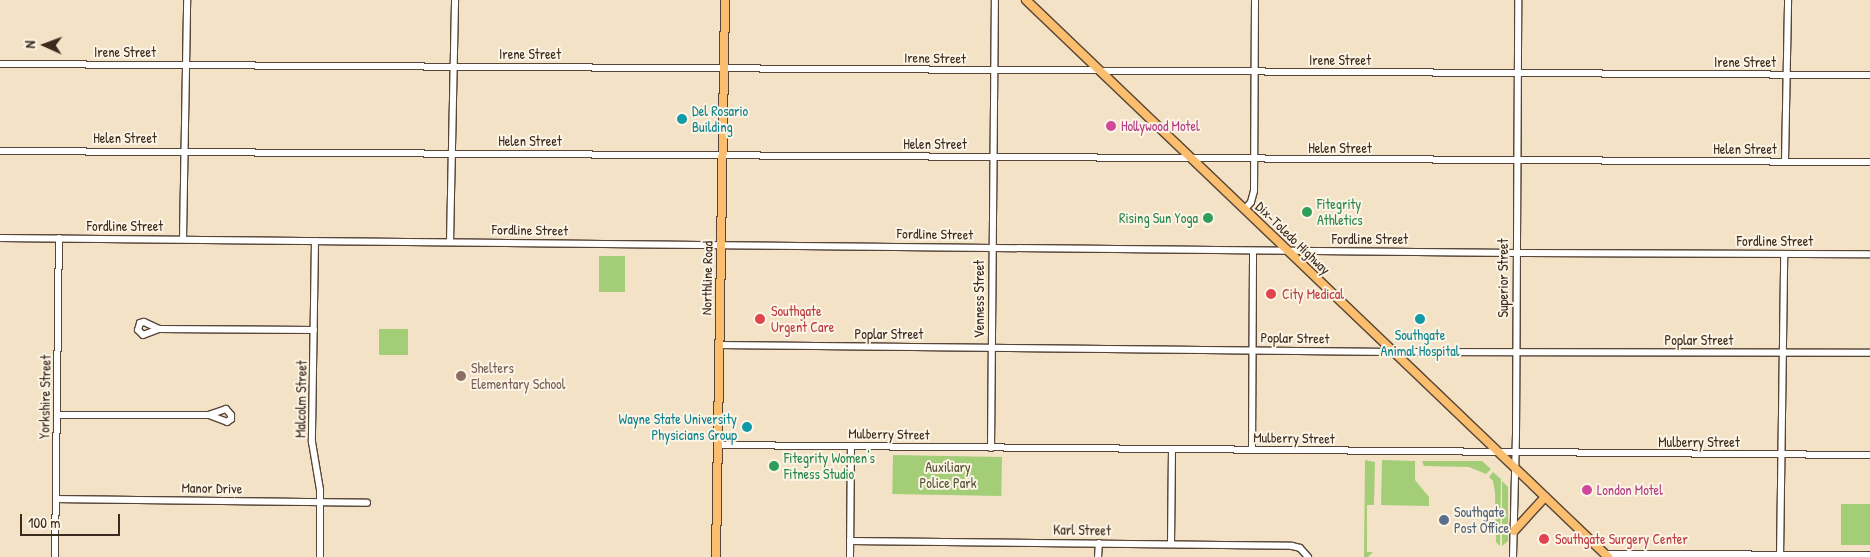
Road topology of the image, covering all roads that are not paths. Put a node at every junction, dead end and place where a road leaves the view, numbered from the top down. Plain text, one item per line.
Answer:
1 (187, 0) edge
2 (455, 0) edge
3 (725, 0) edge
4 (995, 0) edge
5 (1026, 0) edge
6 (1255, 0) edge
7 (1518, 0) edge
8 (1788, 0) edge
9 (0, 64) edge
10 (186, 65) junction
11 (453, 66) junction
12 (724, 68) junction
13 (994, 71) junction
14 (1101, 71) junction
15 (1255, 72) junction
16 (1518, 74) junction
17 (1786, 75) junction
18 (1870, 75) edge
19 (0, 150) edge
20 (184, 151) junction
21 (452, 153) junction
22 (722, 156) junction
23 (993, 157) junction
24 (1193, 159) junction
25 (1254, 159) junction
26 (1517, 161) junction
27 (1785, 161) junction
28 (1870, 162) edge
29 (1245, 209) junction
30 (0, 238) edge
31 (59, 238) junction
32 (183, 239) junction
33 (315, 240) junction
34 (450, 242) junction
35 (720, 244) junction
36 (992, 248) junction
37 (1253, 250) junction
38 (1288, 251) junction
39 (1516, 253) junction
40 (1784, 254) junction
41 (1870, 254) edge
42 (158, 329) dead end
43 (314, 330) junction
44 (719, 345) junction
45 (991, 347) junction
46 (1252, 349) junction
47 (1394, 352) junction
48 (1515, 352) junction
49 (1783, 353) junction
50 (1870, 353) edge
51 (57, 415) junction
52 (209, 415) dead end
53 (717, 445) junction
54 (851, 446) junction
55 (991, 448) junction
56 (1172, 450) junction
57 (1252, 450) junction
58 (1500, 453) junction
59 (1516, 453) junction
60 (1781, 454) junction
61 (1870, 455) edge
62 (1515, 468) junction
63 (1545, 497) junction
64 (56, 499) junction
65 (320, 502) junction
66 (367, 503) dead end
67 (1514, 531) junction
68 (850, 541) junction
69 (1099, 543) junction
70 (1171, 544) junction
71 (1870, 555) edge
72 (1606, 556) edge
73 (1780, 556) edge
74 (55, 557) edge
75 (320, 557) edge
76 (716, 557) edge
77 (850, 557) edge
78 (1098, 557) edge
79 (1308, 557) edge
80 (1513, 557) edge

1 - 10 street
2 - 11 street
3 - 12 main road, Northline Road
4 - 13 street, Venness Street
5 - 14 main road, Dix-Toledo Highway
6 - 15 street
7 - 16 street, Superior Street
8 - 17 street
9 - 10 street, Irene Street
10 - 11 street, Irene Street
10 - 20 street
11 - 12 street, Irene Street
11 - 21 street
12 - 13 street, Irene Street
12 - 22 main road, Northline Road
13 - 14 street, Irene Street
13 - 23 street, Venness Street
14 - 15 street, Irene Street
14 - 24 main road, Dix-Toledo Highway
15 - 16 street, Irene Street
15 - 25 street
16 - 17 street, Irene Street
16 - 26 street, Superior Street
17 - 18 street, Irene Street
17 - 27 street
19 - 20 street, Helen Street
20 - 21 street, Helen Street
20 - 32 street
21 - 22 street, Helen Street
21 - 34 street
22 - 23 street, Helen Street
22 - 35 main road, Northline Road
23 - 24 street, Helen Street
23 - 36 street, Venness Street
24 - 25 street, Helen Street
24 - 29 main road, Dix-Toledo Highway
25 - 26 street, Helen Street
25 - 29 street
26 - 27 street, Helen Street
26 - 39 street, Superior Street
27 - 28 street, Helen Street
29 - 38 main road, Dix-Toledo Highway
30 - 31 street, Fordline Street
31 - 32 street, Fordline Street
31 - 51 street, Yorkshire Street
32 - 33 street, Fordline Street
33 - 34 street, Fordline Street
33 - 43 street, Malcolm Street
34 - 35 street, Fordline Street
35 - 36 street, Fordline Street
35 - 44 main road, Northline Road
36 - 37 street, Fordline Street
36 - 45 street, Venness Street
37 - 38 street, Fordline Street
37 - 46 street
38 - 39 street, Fordline Street
38 - 47 main road, Dix-Toledo Highway
39 - 40 street, Fordline Street
39 - 48 street, Superior Street
40 - 41 street, Fordline Street
40 - 49 street
42 - 43 street
43 - 65 street, Malcolm Street
44 - 45 street, Poplar Street
44 - 53 main road, Northline Road
45 - 46 street, Poplar Street
45 - 55 street, Venness Street
46 - 47 street, Poplar Street
46 - 57 street
47 - 48 street, Poplar Street
47 - 58 main road, Dix-Toledo Highway
48 - 49 street, Poplar Street
48 - 59 street, Superior Street
49 - 50 street, Poplar Street
49 - 60 street
51 - 52 street
51 - 64 street, Yorkshire Street
53 - 54 street, Mulberry Street
53 - 76 main road, Northline Road
54 - 55 street, Mulberry Street
54 - 68 street
55 - 56 street, Mulberry Street
56 - 57 street, Mulberry Street
56 - 70 street
57 - 58 street, Mulberry Street
58 - 59 street, Mulberry Street
58 - 62 main road, Dix-Toledo Highway
59 - 60 street, Mulberry Street
59 - 62 street, Superior Street
60 - 61 street, Mulberry Street
60 - 73 street
62 - 63 main road, Dix-Toledo Highway
62 - 67 street, Superior Street
63 - 67 main road
63 - 72 main road, Dix-Toledo Highway
64 - 65 street, Manor Drive
64 - 74 street, Yorkshire Street
65 - 66 street, Manor Drive
65 - 75 street, Malcolm Street
67 - 80 street, Superior Street
68 - 69 street, Karl Street
68 - 77 street
69 - 70 street, Karl Street
69 - 78 street
70 - 79 street, Karl Street
71 - 73 street
72 - 73 street

